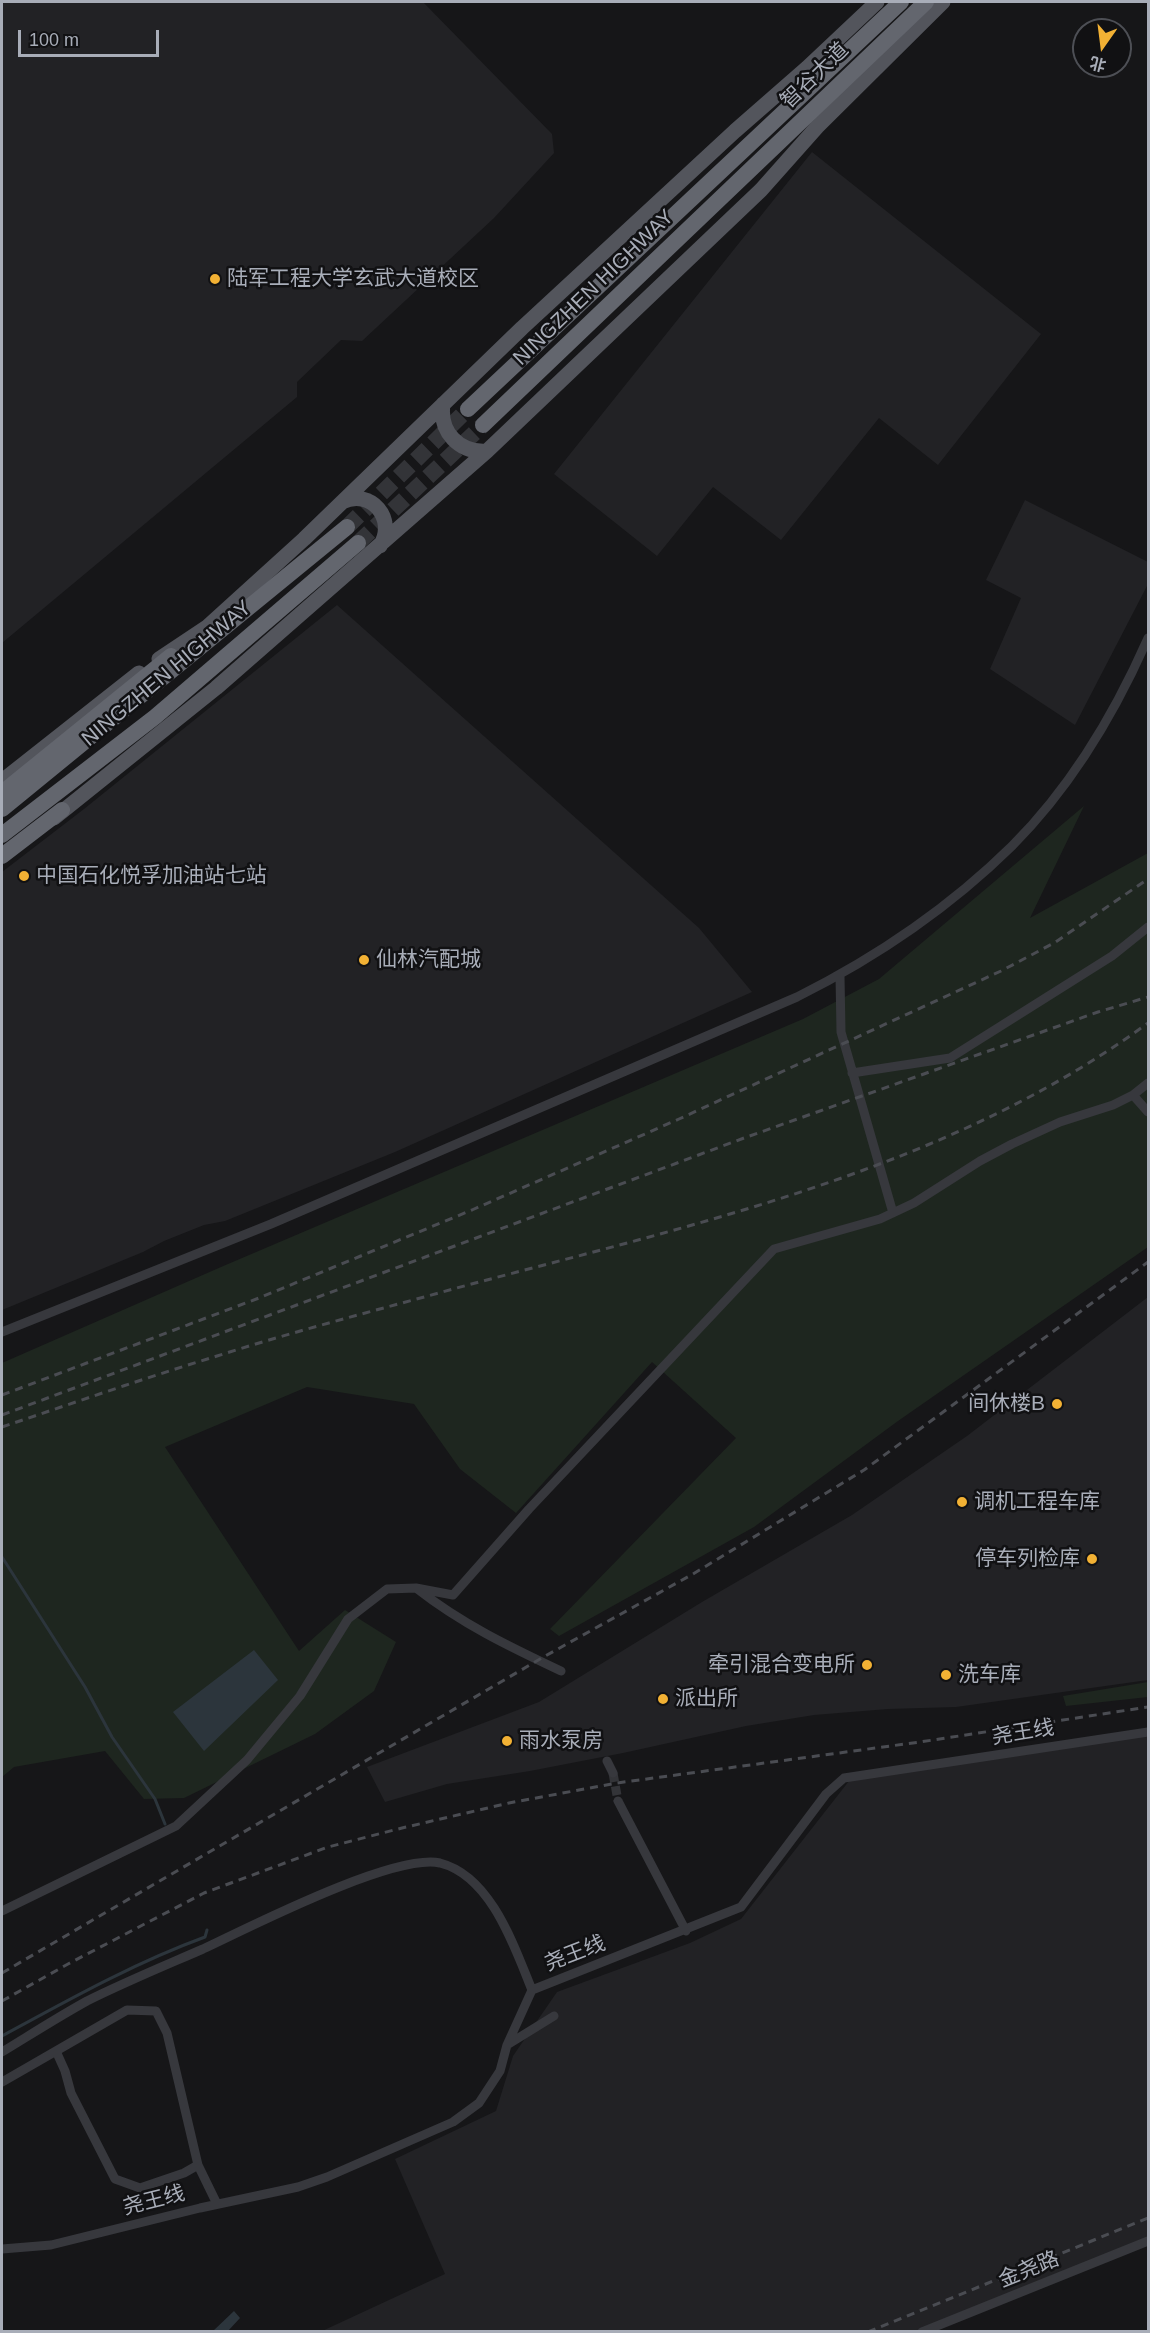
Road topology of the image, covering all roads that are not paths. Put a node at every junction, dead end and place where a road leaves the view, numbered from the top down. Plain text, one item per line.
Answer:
1 (877, 2) edge
2 (901, 2) edge
3 (926, 2) edge
4 (943, 2) edge
5 (442, 404) junction
6 (468, 409) tunnel mouth
7 (483, 425) tunnel mouth
8 (487, 451) junction
9 (332, 511) junction
10 (347, 527) tunnel mouth
11 (358, 543) tunnel mouth
12 (378, 548) junction
13 (207, 627) junction
14 (1149, 638) edge
15 (2, 780) edge
16 (2, 793) edge
17 (2, 809) edge
18 (62, 810) junction
19 (2, 835) edge
20 (2, 856) edge
21 (2, 863) edge
22 (1149, 927) edge
23 (840, 976) junction
24 (852, 1073) junction
25 (1149, 1083) edge
26 (1133, 1095) junction
27 (1149, 1112) edge
28 (893, 1213) junction
29 (2, 1332) edge
30 (416, 1588) junction
31 (561, 1671) dead end
32 (1149, 1732) edge
33 (607, 1761) dead end
34 (613, 1773) tunnel mouth
35 (618, 1801) tunnel mouth
36 (2, 1911) edge
37 (686, 1930) junction
38 (532, 1990) junction
39 (554, 2016) dead end
40 (507, 2045) junction
41 (56, 2051) junction
42 (2, 2052) edge
43 (2, 2082) edge
44 (198, 2165) junction
45 (217, 2204) junction
46 (1149, 2241) edge
47 (2, 2249) edge
48 (922, 2331) edge

1 - 5 main road
2 - 6 highway, 智谷大道
3 - 7 highway, 智谷大道
4 - 8 main road
5 - 8 main road
5 - 9 main road
8 - 12 main road
9 - 12 main road
9 - 13 main road
10 - 17 highway, NINGZHEN HIGHWAY
11 - 19 highway, NINGZHEN HIGHWAY
12 - 18 main road
13 - 15 main road
13 - 16 highway
14 - 23 street
18 - 20 highway
18 - 21 main road
22 - 24 street
23 - 24 street
23 - 29 street
24 - 28 street
25 - 26 street
26 - 27 street
26 - 28 street
28 - 30 street
30 - 31 street
30 - 36 street
32 - 37 street, 尧王线
33 - 34 street
35 - 37 street
37 - 38 street, 尧王线
38 - 40 street, 尧王线
38 - 42 street
39 - 40 street
40 - 45 street, 尧王线
41 - 43 street
41 - 44 street
41 - 44 street
44 - 45 street
45 - 47 street, 尧王线
46 - 48 street, 金尧路

